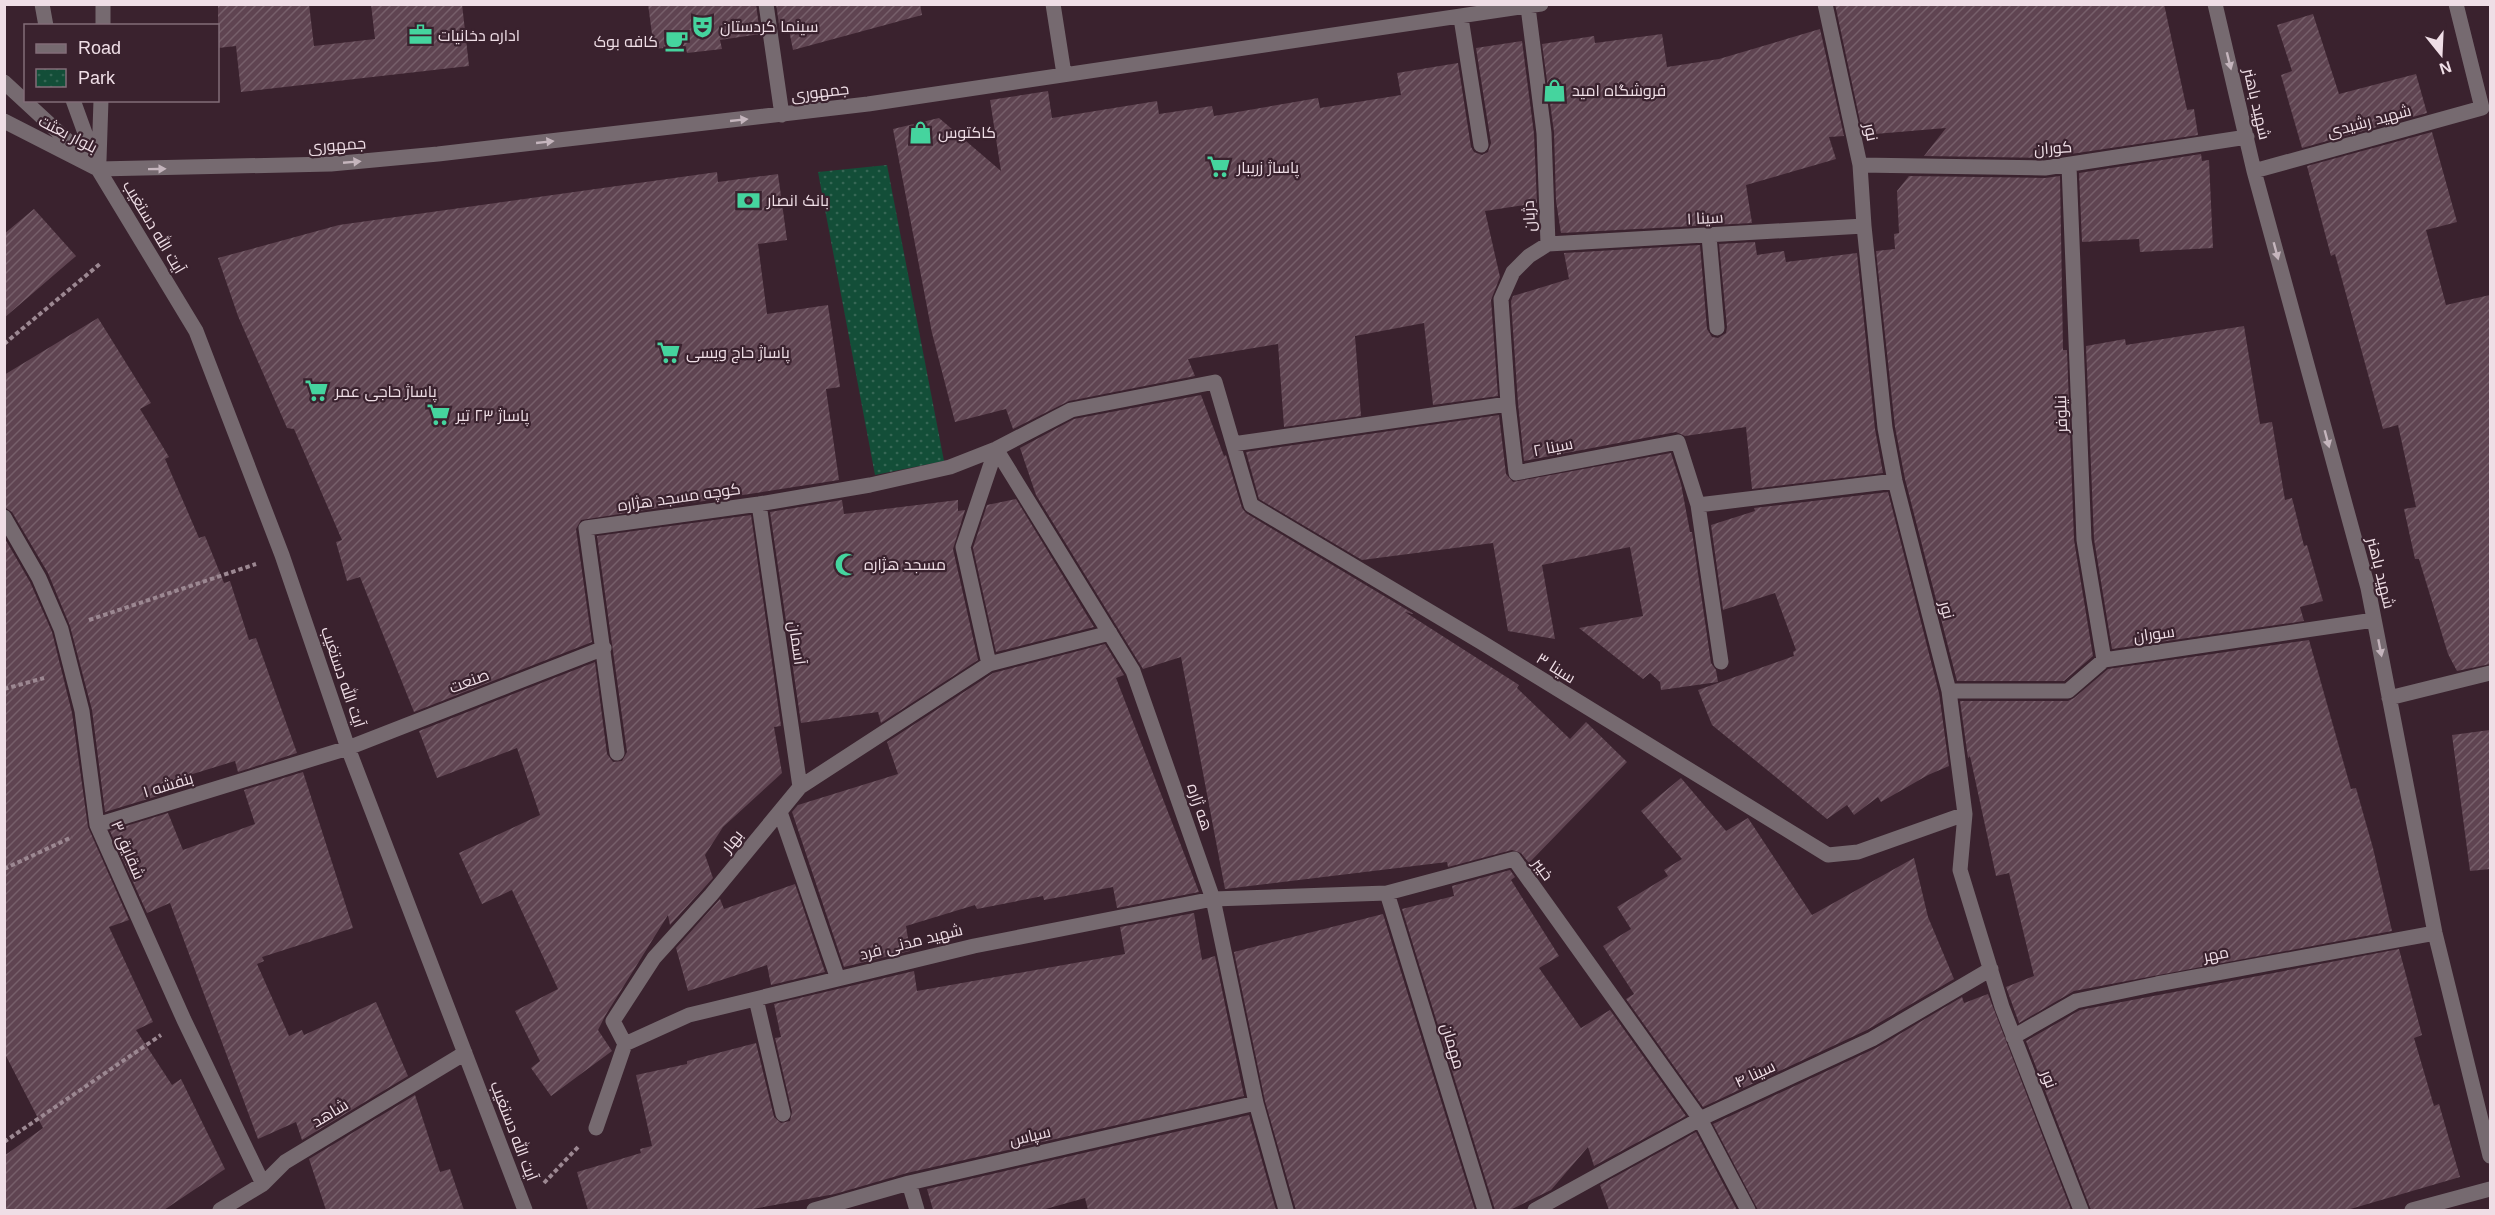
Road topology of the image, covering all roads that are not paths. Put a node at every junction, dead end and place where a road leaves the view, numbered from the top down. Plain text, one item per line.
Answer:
1 (42, 4) edge
2 (103, 4) edge
3 (766, 4) edge
4 (1053, 4) edge
5 (1825, 4) edge
6 (2215, 4) edge
7 (2456, 4) edge
8 (1535, 6) edge
9 (1461, 18) junction
10 (46, 24) edge
11 (103, 24) edge
12 (1064, 74) junction
13 (4, 82) edge
14 (24, 101) edge
15 (26, 102) edge
16 (75, 102) edge
17 (101, 102) edge
18 (2486, 112) edge
19 (782, 115) junction
20 (4, 121) edge
21 (2247, 137) junction
22 (1481, 145) dead end
23 (1860, 165) junction
24 (2069, 166) junction
25 (98, 169) junction
26 (2254, 171) junction
27 (1864, 226) junction
28 (1709, 236) junction
29 (1548, 244) junction
30 (1717, 328) dead end
31 (1215, 382) joint
32 (1508, 404) junction
33 (1233, 444) junction
34 (996, 449) junction
35 (1895, 481) junction
36 (759, 504) junction
37 (1698, 505) junction
38 (4, 518) edge
39 (2374, 620) junction
40 (1110, 633) junction
41 (604, 648) junction
42 (2104, 660) junction
43 (1721, 662) dead end
44 (990, 664) junction
45 (2490, 673) edge
46 (1949, 692) junction
47 (2389, 698) junction
48 (348, 748) junction
49 (617, 753) dead end
50 (800, 786) junction
51 (780, 812) junction
52 (1965, 814) junction
53 (97, 825) junction
54 (1387, 892) junction
55 (1213, 899) junction
56 (2435, 933) junction
57 (1991, 969) junction
58 (838, 979) junction
59 (756, 999) junction
60 (2013, 1037) junction
61 (625, 1044) junction
62 (465, 1053) junction
63 (1256, 1102) junction
64 (2485, 1113) edge
65 (783, 1114) dead end
66 (1700, 1119) junction
67 (596, 1128) road end
68 (2490, 1156) edge
69 (909, 1183) junction
70 (263, 1184) junction
71 (2490, 1189) edge
72 (524, 1208) edge
73 (220, 1210) edge
74 (814, 1210) edge
75 (917, 1210) edge
76 (1286, 1210) edge
77 (1485, 1210) edge
78 (1535, 1210) edge
79 (1748, 1210) edge
80 (2081, 1210) edge
81 (2412, 1210) edge

1 - 10 street
2 - 11 street
3 - 19 street
4 - 12 street
5 - 23 street, نور
6 -> 21 street, شهید باهنر
7 - 18 street
8 - 9 street, جمهوری
8 - 29 street, دژبان
9 - 12 street, جمهوری
9 - 22 street
12 - 19 street, جمهوری
13 - 14 street, بلوار بعثت
15 - 25 street, بلوار بعثت
16 - 25 street
17 - 25 street
18 - 26 street, شهید رشیدی
25 -> 19 street, جمهوری
20 - 25 street, بلوار بعثت
21 - 24 street, کوران
21 - 26 street, شهید باهنر
23 - 24 street, کوران
23 - 27 street, نور
24 - 42 street, نیلوفر
25 - 48 street, آیت الله دستغیب
26 -> 39 street, شهید باهنر
27 - 28 street, سینا ۱
27 - 35 street, نور
28 - 29 street, سینا ۱
28 - 30 street
29 - 32 street, دژبان
31 - 33 street, سینا ۳
31 - 34 street, کوچه مسجد هژاره
32 - 33 street
32 - 37 street, سینا ۲
33 - 52 street, سینا ۳
34 - 36 street, کوچه مسجد هژاره
34 - 40 street, هه ژاره
34 - 44 street
35 - 37 street
35 - 46 street, نور
36 - 41 street, کوچه مسجد هژاره
36 - 50 street, آسمان
37 - 43 street
38 - 53 street, شقایق ۳
39 - 42 street, سوران
39 -> 47 street, شهید باهنر
40 - 44 street, بهار
40 - 55 street, هه ژاره
41 - 48 street, صنعت
41 - 49 street, کوچه مسجد هژاره
42 - 46 street
44 - 50 street, بهار
45 - 47 street
46 - 52 street, نور
47 - 56 street, شهید باهنر
48 - 53 street, بنفشه ۱
48 - 62 street, آیت الله دستغیب
50 - 51 street, بهار
51 - 58 street
51 - 61 street, بهار
52 - 57 street, نور
53 - 70 street, شقایق ۳
54 - 55 street, خیبر
54 - 66 street, خیبر
54 - 77 street, مهمان
55 - 58 street, شهید مدنی فرد
55 - 63 street, هه ژاره
56 - 60 street, مهر
56 - 64 street, شهید باهنر
57 - 60 street, نور
57 - 66 street, سینا ۴
58 - 59 street, شهید مدنی فرد
59 - 61 street, شهید مدنی فرد
59 - 65 street
60 - 80 street, نور
61 - 67 street
62 - 70 street, شاهد
62 - 72 street, آیت الله دستغیب
63 - 69 street, سپاس
63 - 76 street, هه ژاره
64 - 68 street, شهید باهنر
66 - 78 street, سینا ۴
66 - 79 street
69 - 74 street, سپاس
69 - 75 street
70 - 73 street, شاهد
71 - 81 street

